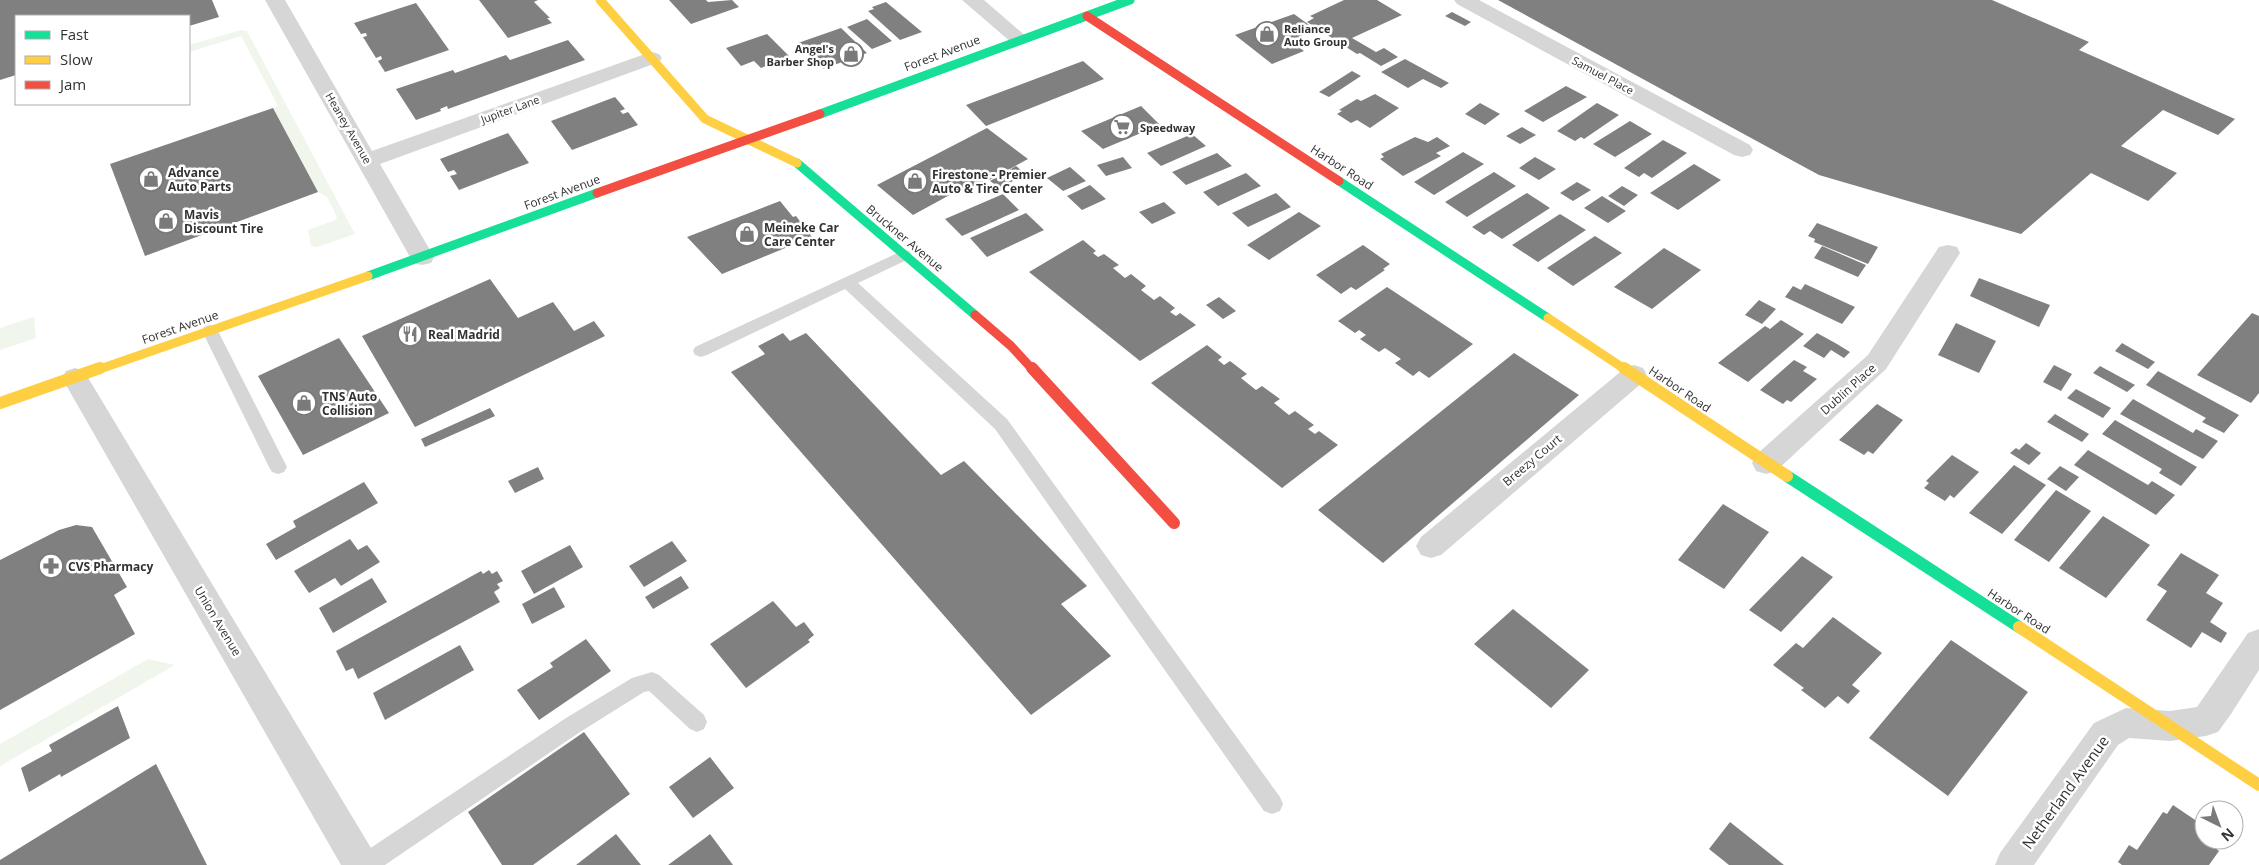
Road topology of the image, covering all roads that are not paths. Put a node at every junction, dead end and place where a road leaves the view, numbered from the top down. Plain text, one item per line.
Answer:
1 (275, 0) edge
2 (600, 0) edge
3 (972, 0) edge
4 (1130, 0) edge
5 (1464, 0) edge
6 (1087, 16) junction
7 (1019, 39) junction
8 (652, 58) junction
9 (751, 140) junction
10 (1742, 150) dead end
11 (368, 160) junction
12 (1948, 253) dead end
13 (904, 255) junction
14 (422, 257) junction
15 (847, 282) junction
16 (210, 331) junction
17 (701, 351) dead end
18 (1634, 375) junction
19 (75, 378) junction
20 (0, 403) edge
21 (1766, 463) junction
22 (278, 467) dead end
23 (1174, 523) dead end
24 (1431, 546) dead end
25 (2259, 643) edge
26 (697, 722) dead end
27 (2170, 726) junction
28 (2259, 785) edge
29 (1272, 804) dead end
30 (361, 865) edge
31 (365, 865) edge
32 (2013, 865) edge

1 - 11 street, Heaney Avenue
2 - 8 street, Bruckner Avenue
3 - 7 street
4 - 6 street, Forest Avenue
5 - 10 street, Samuel Place
6 - 7 street, Forest Avenue
6 - 18 street, Harbor Road
7 - 9 street, Forest Avenue
8 - 9 street, Bruckner Avenue
8 - 11 street, Jupiter Lane
9 - 13 street, Bruckner Avenue
9 - 14 street, Forest Avenue
11 - 14 street, Heaney Avenue
12 - 21 street, Dublin Place
13 - 15 lane
13 - 23 street, Bruckner Avenue
14 - 16 street, Forest Avenue
15 - 17 lane
15 - 29 lane
16 - 19 street, Forest Avenue
16 - 22 lane
18 - 21 street, Harbor Road
18 - 24 street, Breezy Court
19 - 20 street, Forest Avenue
19 - 30 street, Union Avenue
21 - 27 street, Harbor Road
25 - 27 street, Netherland Avenue
26 - 31 lane
27 - 28 street, Harbor Road
27 - 32 street, Netherland Avenue

